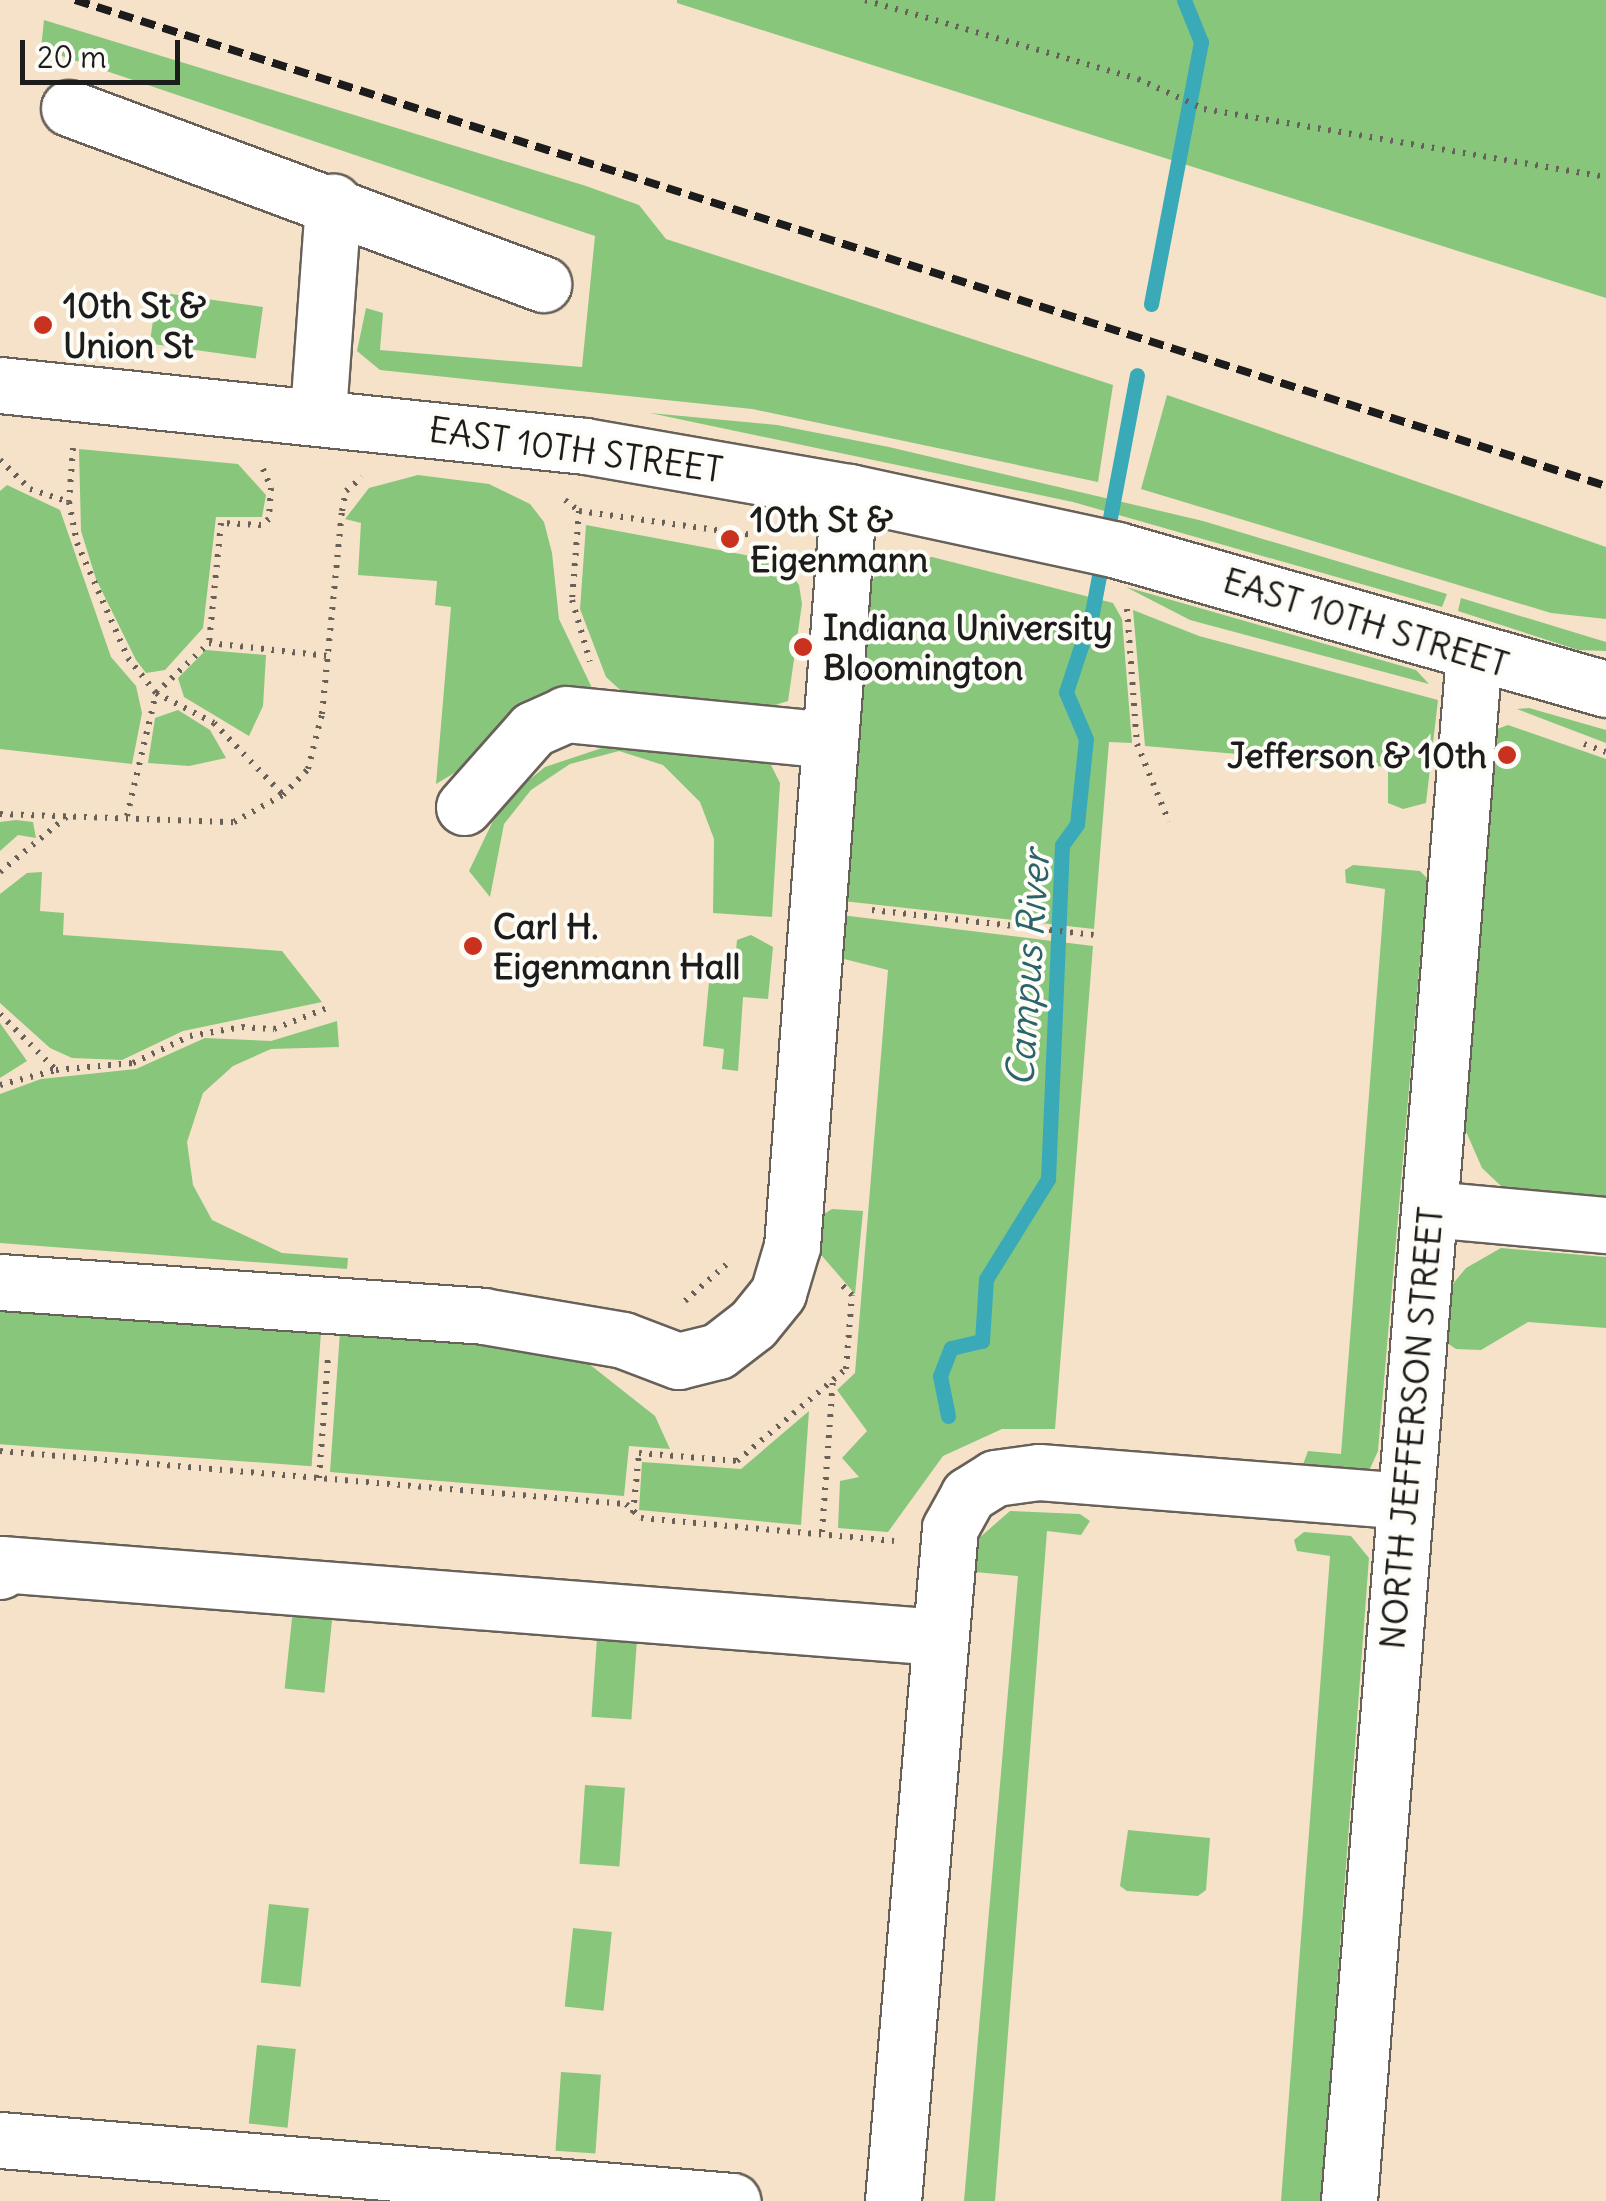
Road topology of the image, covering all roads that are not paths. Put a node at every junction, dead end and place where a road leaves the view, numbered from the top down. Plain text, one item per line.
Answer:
1 (68, 108) dead end
2 (333, 202) junction
3 (543, 284) dead end
4 (0, 384) edge
5 (318, 413) junction
6 (849, 492) junction
7 (1474, 654) junction
8 (1606, 688) edge
9 (830, 740) junction
10 (464, 806) dead end
11 (1430, 1210) junction
12 (1606, 1225) edge
13 (0, 1282) edge
14 (1405, 1501) junction
15 (0, 1571) edge
16 (939, 1636) junction
17 (0, 2140) edge
18 (732, 2201) edge
19 (892, 2201) edge
20 (1349, 2201) edge

1 - 2 street
2 - 3 street
2 - 5 street
4 - 5 street, EAST 10TH STREET
5 - 6 street, EAST 10TH STREET
6 - 7 street, EAST 10TH STREET
6 - 9 street
7 - 8 street, EAST 10TH STREET
7 - 11 street, NORTH JEFFERSON STREET
9 - 10 street
9 - 13 street
11 - 12 street
11 - 14 street, NORTH JEFFERSON STREET
14 - 16 street
14 - 20 street, NORTH JEFFERSON STREET
15 - 16 street
16 - 19 street
17 - 18 street

